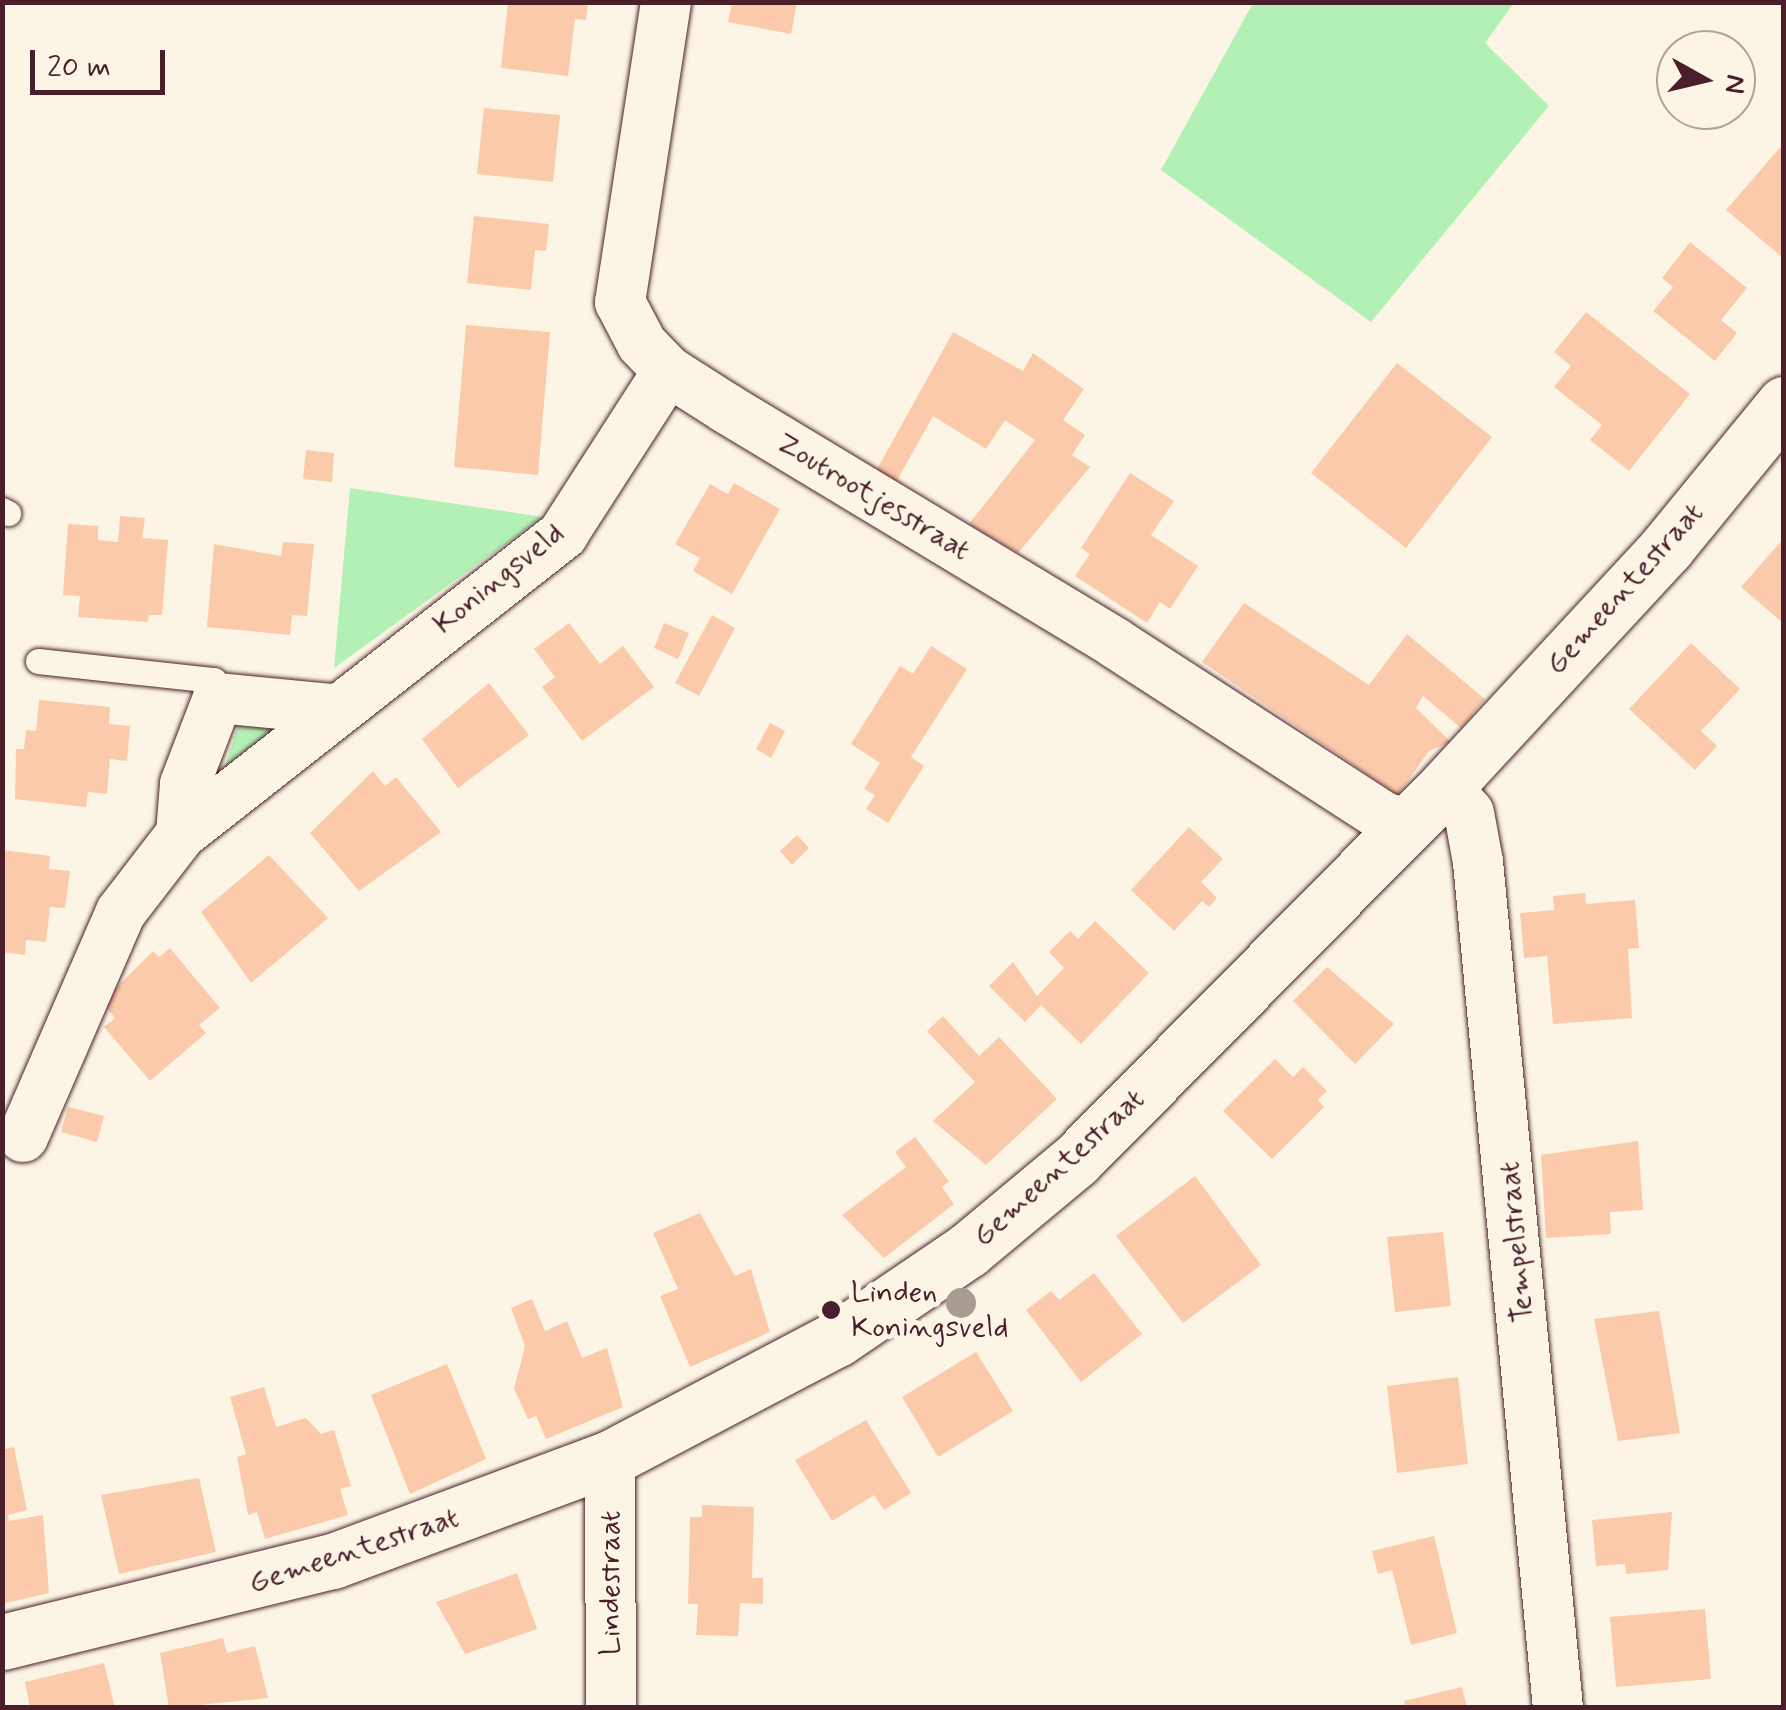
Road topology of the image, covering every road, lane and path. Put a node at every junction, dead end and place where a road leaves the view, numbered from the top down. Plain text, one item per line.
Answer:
1 (666, 2) edge
2 (668, 371) junction
3 (1784, 404) edge
4 (38, 661) dead end
5 (218, 698) junction
6 (332, 709) junction
7 (1427, 804) junction
8 (181, 834) junction
9 (23, 1137) dead end
10 (610, 1458) junction
11 (2, 1642) edge
12 (611, 1708) edge
13 (1558, 1708) edge

1 - 2 street, Zoutrootjesstraat
2 - 6 street, Koningsveld
2 - 7 street, Zoutrootjesstraat
3 - 7 street, Gemeentestraat
4 - 5 lane
5 - 6 street
5 - 8 street
6 - 8 street, Koningsveld
7 - 10 street, Gemeentestraat
7 - 13 street, Tempelstraat
8 - 9 street, Koningsveld
10 - 11 street, Gemeentestraat
10 - 12 street, Lindestraat

